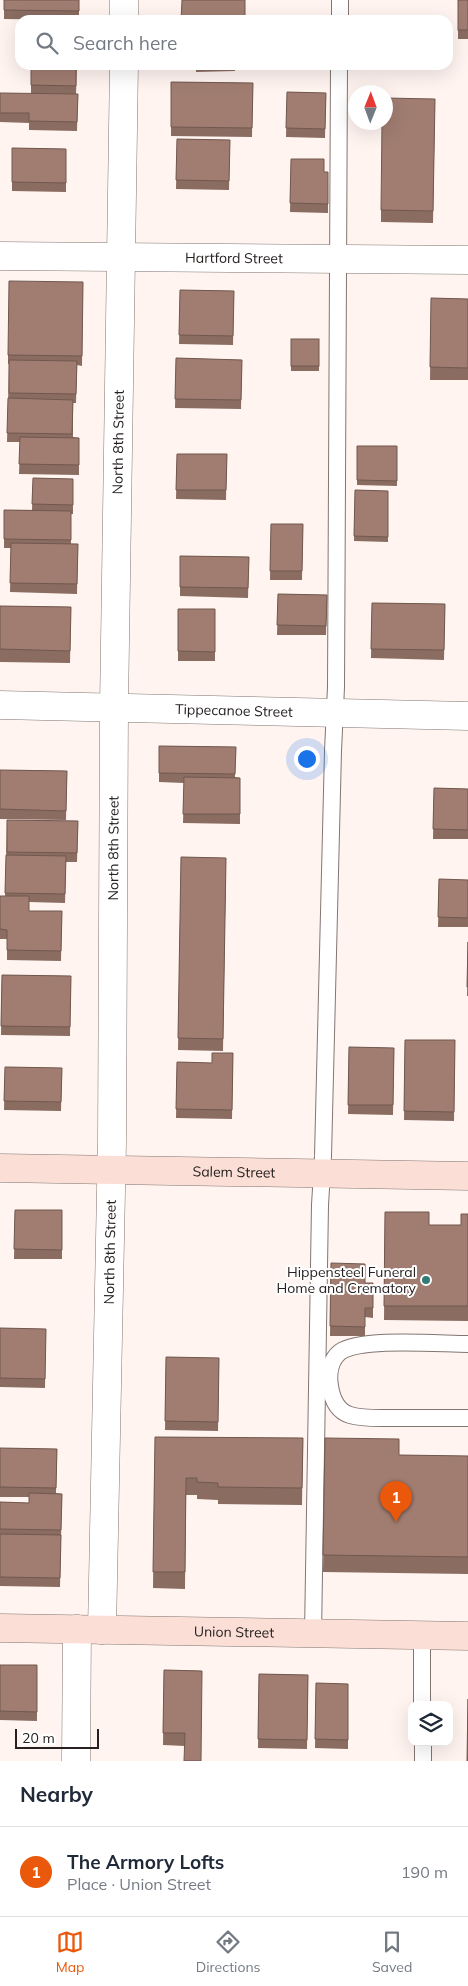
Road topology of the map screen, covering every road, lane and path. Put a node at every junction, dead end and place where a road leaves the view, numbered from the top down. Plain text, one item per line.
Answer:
1 (124, 0) edge
2 (340, 0) edge
3 (124, 15) edge
4 (340, 15) edge
5 (124, 70) edge
6 (339, 70) edge
7 (0, 256) edge
8 (122, 258) junction
9 (338, 260) junction
10 (468, 260) edge
11 (0, 705) edge
12 (114, 707) junction
13 (336, 712) junction
14 (468, 716) edge
15 (0, 1168) edge
16 (110, 1170) junction
17 (322, 1174) junction
18 (468, 1176) edge
19 (468, 1344) edge
20 (468, 1418) edge
21 (0, 1628) edge
22 (89, 1629) junction
23 (313, 1634) junction
24 (422, 1635) junction
25 (468, 1636) edge
26 (422, 1701) edge
27 (423, 1746) edge
28 (76, 1761) edge
29 (423, 1761) edge

1 - 3 street
2 - 4 lane
5 - 8 street, North 8th Street
6 - 9 lane
7 - 8 street, Hartford Street
8 - 9 street, Hartford Street
8 - 12 street, North 8th Street
9 - 10 street, Hartford Street
9 - 13 lane
11 - 12 street, Tippecanoe Street
12 - 13 street, Tippecanoe Street
12 - 16 street, North 8th Street
13 - 14 street, Tippecanoe Street
13 - 17 lane
15 - 16 main road, Salem Street
16 - 17 main road, Salem Street
16 - 22 street, North 8th Street
17 - 18 main road, Salem Street
17 - 23 lane
19 - 20 lane
21 - 22 main road, Union Street
22 - 23 main road, Union Street
22 - 28 street, North 8th Street
23 - 24 main road, Union Street
24 - 25 main road, Union Street
24 - 26 lane
27 - 29 lane

